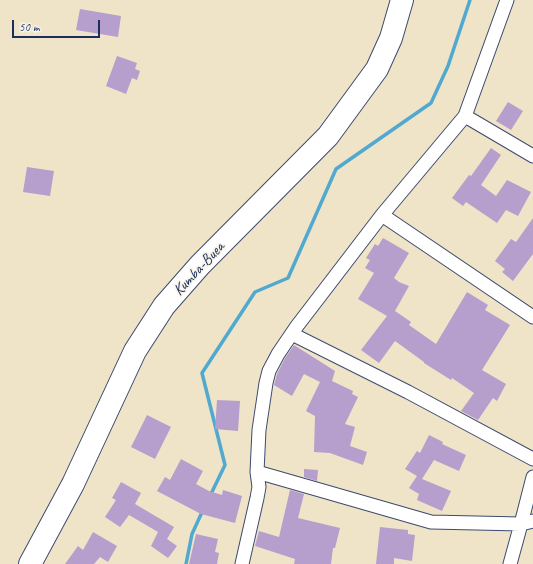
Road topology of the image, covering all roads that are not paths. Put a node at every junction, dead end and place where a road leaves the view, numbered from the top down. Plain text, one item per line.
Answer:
1 (402, 0) edge
2 (507, 0) edge
3 (465, 116) junction
4 (533, 156) edge
5 (382, 215) junction
6 (533, 317) edge
7 (292, 334) junction
8 (533, 459) edge
9 (257, 472) junction
10 (533, 477) edge
11 (527, 523) edge
12 (30, 564) edge
13 (242, 564) edge
14 (510, 564) edge

1 - 12 highway, Kumba-Buea
2 - 3 street
3 - 4 street
3 - 5 street
5 - 6 street
5 - 7 street
7 - 8 street
7 - 9 street
9 - 11 street
9 - 13 street
10 - 11 street
11 - 14 street

